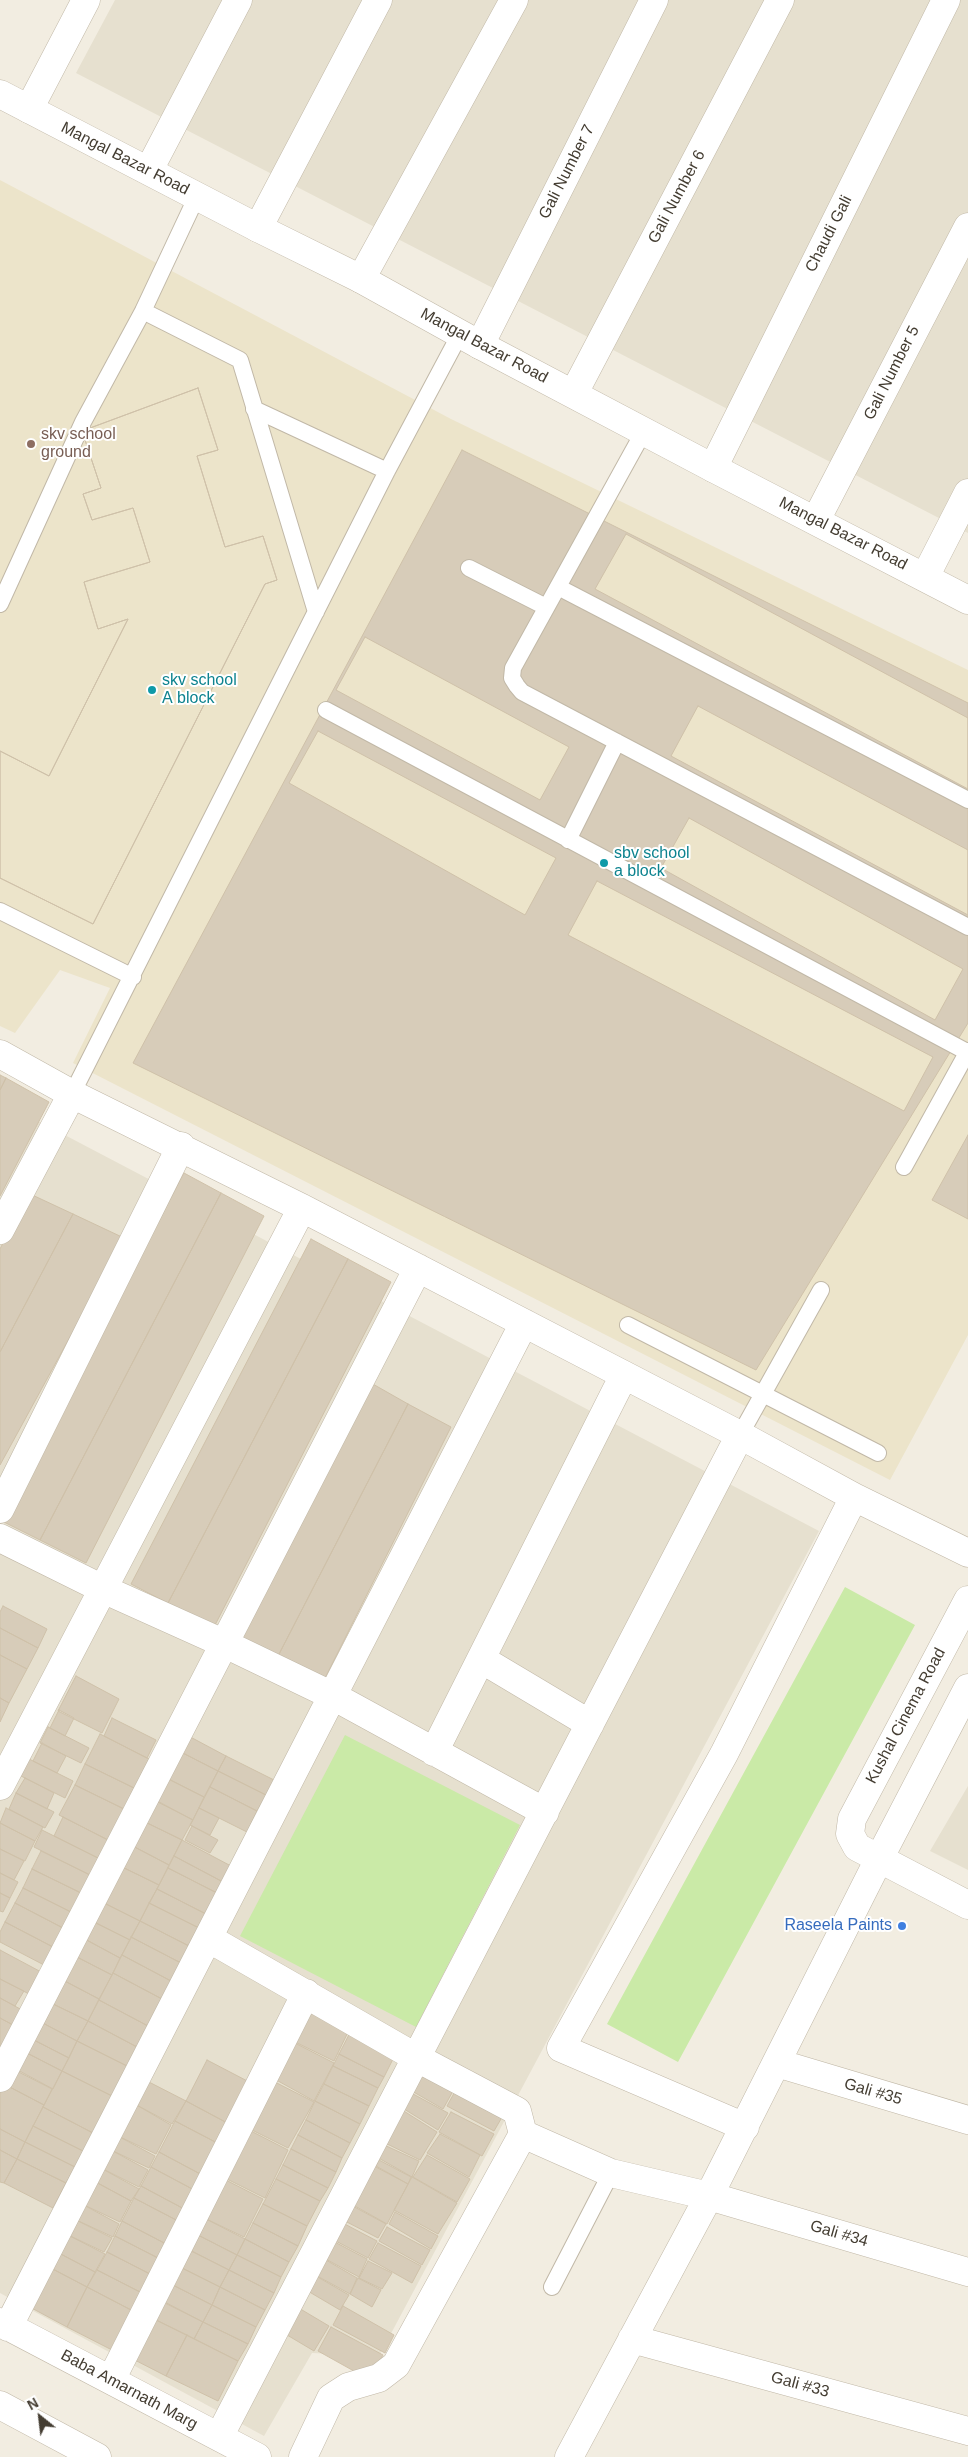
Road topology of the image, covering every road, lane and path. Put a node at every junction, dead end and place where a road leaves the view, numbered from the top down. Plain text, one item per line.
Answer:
1 (86, 0) edge
2 (238, 0) edge
3 (378, 0) edge
4 (514, 0) edge
5 (654, 0) edge
6 (780, 0) edge
7 (946, 0) edge
8 (0, 94) edge
9 (29, 109) junction
10 (149, 170) junction
11 (197, 196) junction
12 (968, 227) edge
13 (258, 228) junction
14 (361, 279) junction
15 (143, 311) junction
16 (470, 339) junction
17 (574, 393) junction
18 (254, 408) junction
19 (644, 431) junction
20 (713, 468) junction
21 (387, 471) junction
22 (968, 493) edge
23 (816, 520) junction
24 (469, 568) dead end
25 (925, 577) junction
26 (558, 587) junction
27 (968, 600) edge
28 (0, 604) edge
29 (546, 608) junction
30 (316, 612) junction
31 (326, 710) dead end
32 (617, 742) junction
33 (968, 800) edge
34 (568, 840) junction
35 (0, 911) edge
36 (968, 927) edge
37 (133, 977) junction
38 (968, 1052) edge
39 (0, 1054) edge
40 (72, 1094) junction
41 (181, 1146) junction
42 (904, 1166) dead end
43 (302, 1208) junction
44 (0, 1230) edge
45 (418, 1268) junction
46 (821, 1290) dead end
47 (524, 1323) junction
48 (628, 1325) dead end
49 (624, 1375) junction
50 (762, 1394) junction
51 (740, 1435) junction
52 (878, 1453) dead end
53 (854, 1497) junction
54 (0, 1509) edge
55 (0, 1538) edge
56 (968, 1553) edge
57 (103, 1589) junction
58 (968, 1600) edge
59 (223, 1643) junction
60 (481, 1659) junction
61 (968, 1688) edge
62 (333, 1696) junction
63 (590, 1724) junction
64 (434, 1752) junction
65 (0, 1786) edge
66 (544, 1812) junction
67 (879, 1859) junction
68 (968, 1905) edge
69 (208, 1938) junction
70 (306, 1993) junction
71 (417, 2058) junction
72 (777, 2063) junction
73 (0, 2078) edge
74 (968, 2120) edge
75 (745, 2127) junction
76 (523, 2134) junction
77 (611, 2173) junction
78 (709, 2196) junction
79 (968, 2272) edge
80 (552, 2287) dead end
81 (4, 2325) edge
82 (632, 2339) junction
83 (111, 2380) junction
84 (0, 2405) edge
85 (968, 2431) edge
86 (220, 2438) junction
87 (97, 2457) edge
88 (257, 2457) edge
89 (303, 2457) edge
90 (568, 2457) edge

1 - 9 street
2 - 10 street
3 - 13 street
4 - 14 street
5 - 16 street, Gali Number 7
6 - 17 street, Gali Number 6
7 - 20 street, Chaudi Gali
8 - 9 street, Mangal Bazar Road
9 - 10 street, Mangal Bazar Road
10 - 11 street, Mangal Bazar Road
11 - 13 street, Mangal Bazar Road
11 - 15 lane
12 - 23 street, Gali Number 5
13 - 14 street, Mangal Bazar Road
14 - 16 street, Mangal Bazar Road
15 - 18 lane
15 - 28 lane
16 - 17 street, Mangal Bazar Road
16 - 21 lane
17 - 19 street, Mangal Bazar Road
18 - 21 lane
18 - 30 lane
19 - 20 street, Mangal Bazar Road
19 - 26 lane
20 - 23 street, Mangal Bazar Road
21 - 30 lane
22 - 25 street
23 - 25 street, Mangal Bazar Road
24 - 29 lane
25 - 27 street, Mangal Bazar Road
26 - 29 lane
26 - 33 lane
29 - 32 lane
30 - 37 lane
31 - 34 lane
32 - 34 lane
32 - 36 lane
34 - 38 lane
35 - 37 lane
37 - 40 lane
38 - 42 lane
39 - 40 street
40 - 41 street
40 - 44 street
41 - 43 street
41 - 54 street
43 - 45 street
43 - 57 street
45 - 47 street
45 - 59 street
46 - 50 lane
47 - 49 street
47 - 62 street
48 - 50 lane
49 - 51 street
49 - 60 street
50 - 51 lane
50 - 52 lane
51 - 53 street
51 - 63 street
53 - 56 street
53 - 75 street
55 - 57 street
57 - 59 street
57 - 65 street
58 - 67 street, Kushal Cinema Road
59 - 62 street
59 - 73 street
60 - 63 street
60 - 64 street
61 - 67 street
62 - 64 street
62 - 69 street
63 - 66 street
64 - 66 street
66 - 71 street
67 - 68 street
67 - 72 street
69 - 70 street
69 - 81 street
70 - 71 street
70 - 83 street
71 - 76 street
71 - 86 street
72 - 74 street, Gali #35
72 - 75 street
75 - 78 street
76 - 77 street, Gali #34
76 - 89 street
77 - 78 street, Gali #34
77 - 80 lane
78 - 79 street, Gali #34
78 - 82 street
81 - 83 street, Baba Amarnath Marg
82 - 85 street, Gali #33
82 - 90 street
83 - 86 street, Baba Amarnath Marg
84 - 87 street
86 - 88 street, Baba Amarnath Marg

